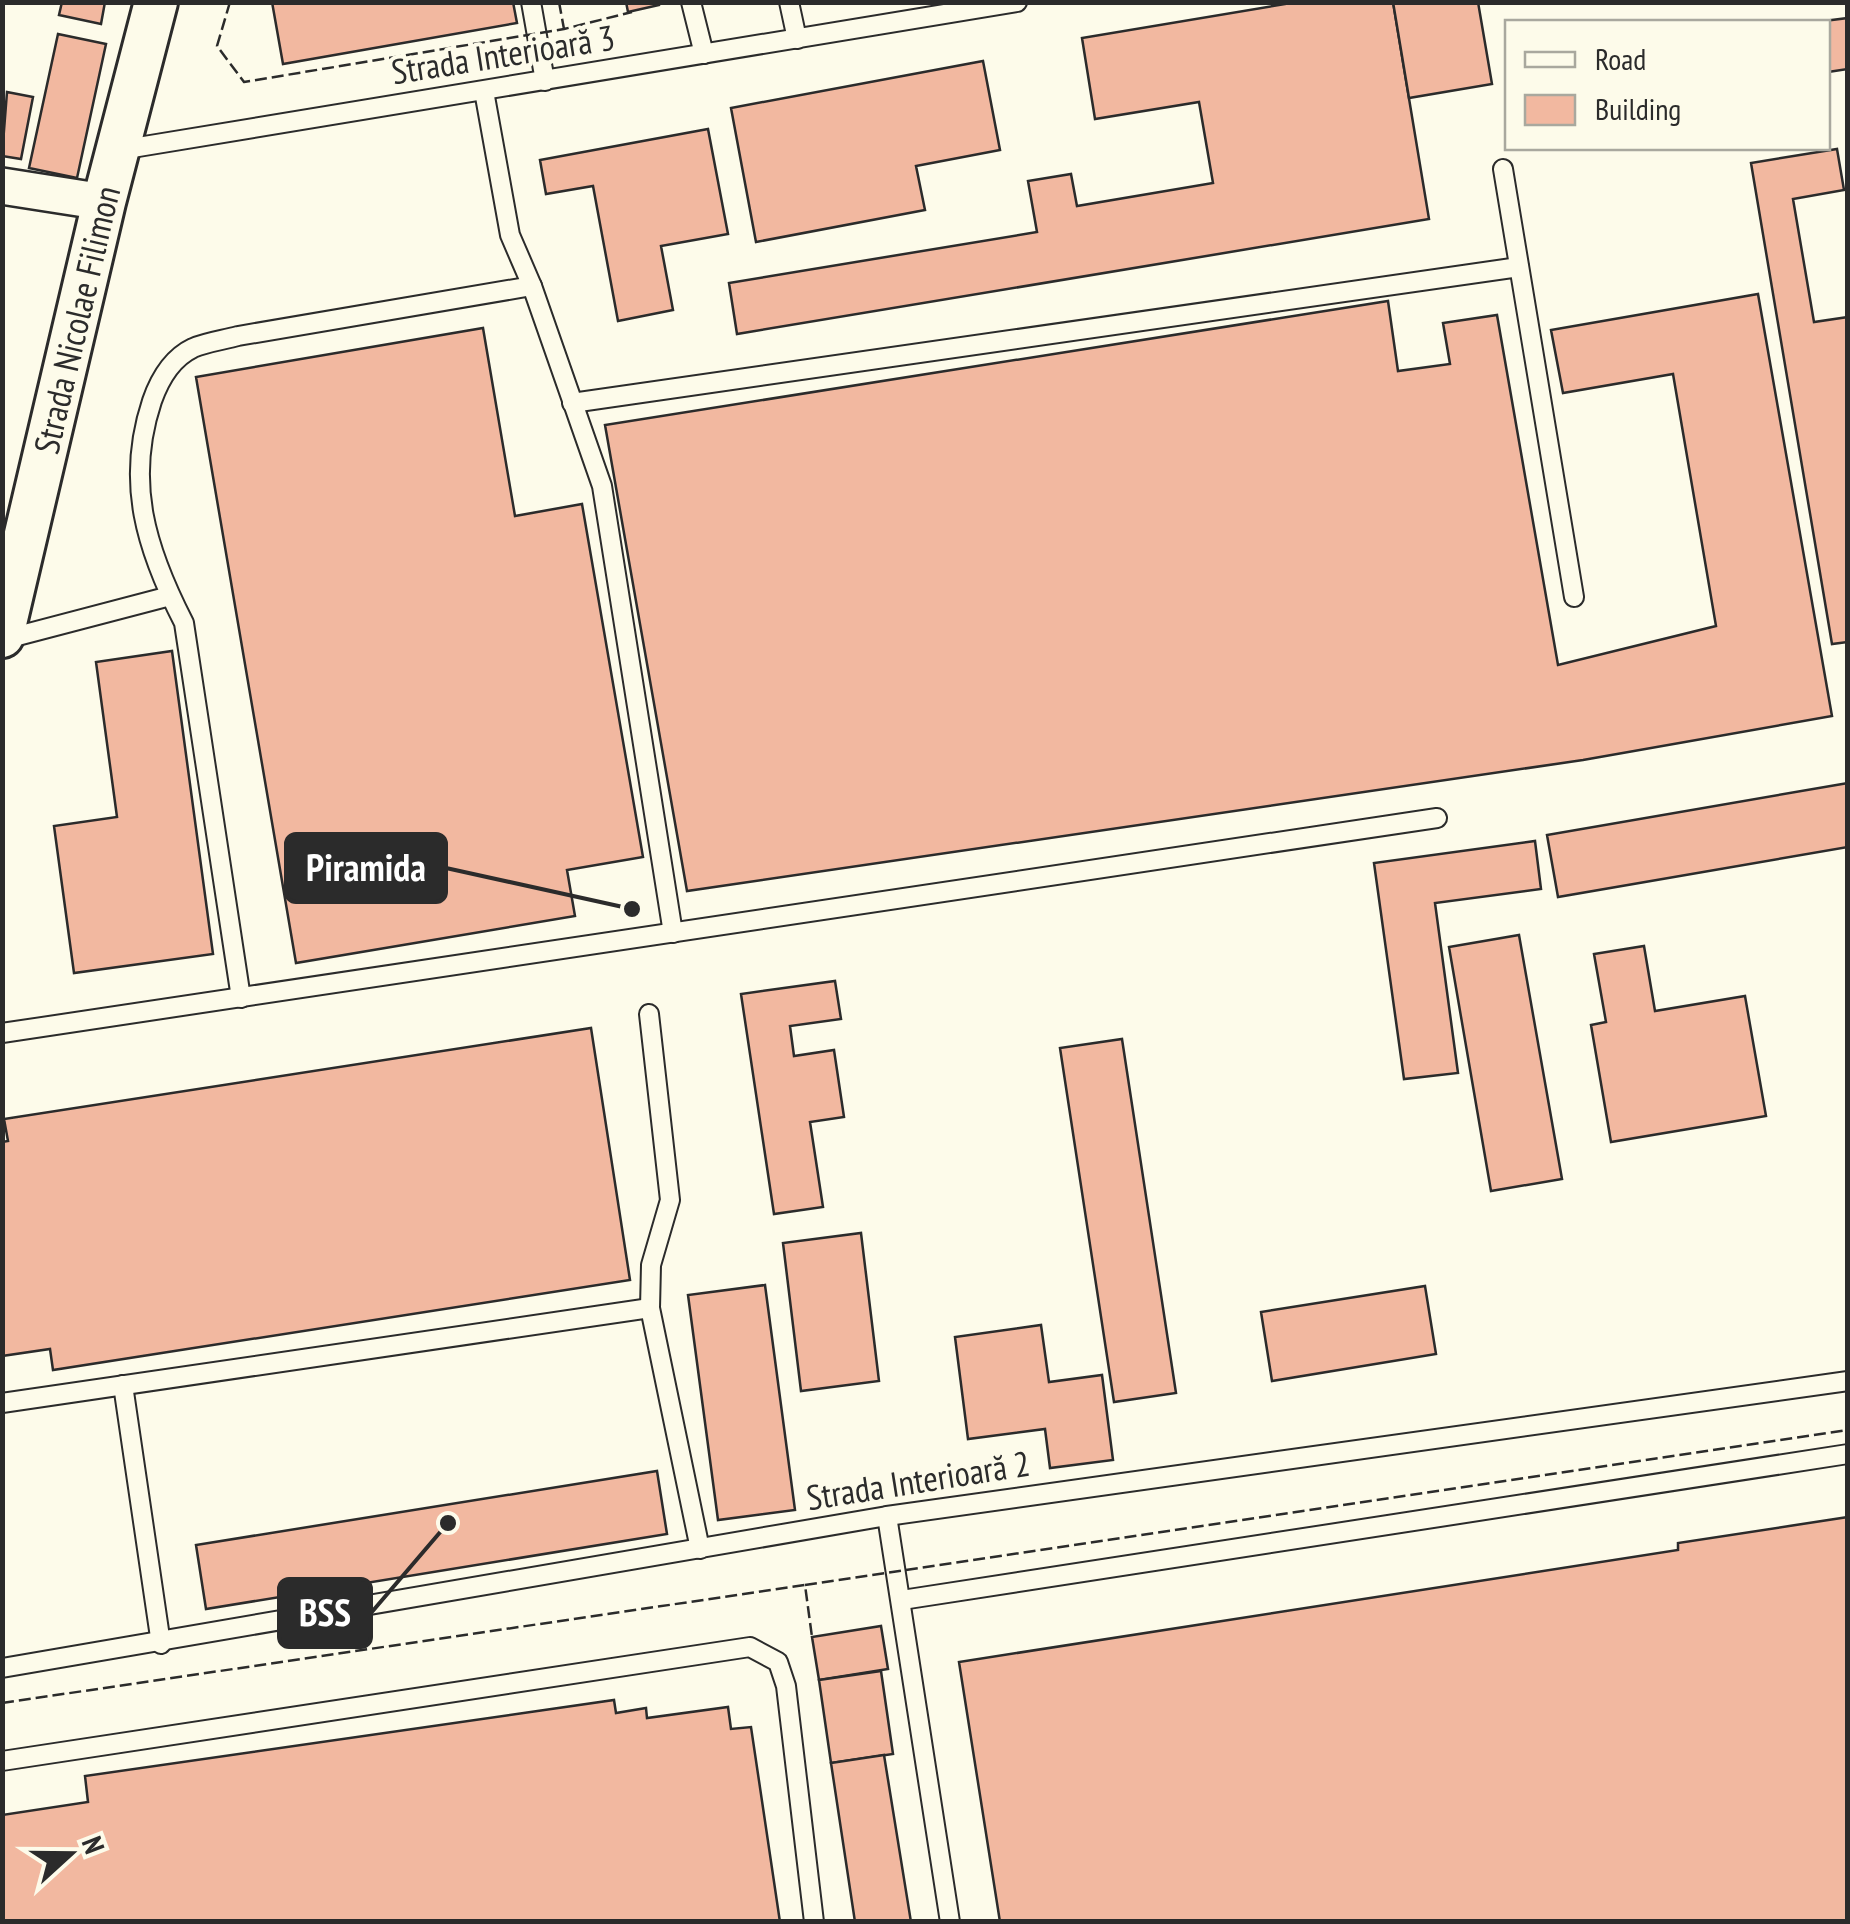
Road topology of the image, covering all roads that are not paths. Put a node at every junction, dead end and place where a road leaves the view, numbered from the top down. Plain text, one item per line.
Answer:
1 (156, 2) edge
2 (530, 2) edge
3 (691, 2) edge
4 (789, 2) edge
5 (1016, 3) edge
6 (911, 11) edge
7 (797, 39) junction
8 (704, 54) junction
9 (545, 81) junction
10 (484, 90) junction
11 (118, 150) junction
12 (1503, 169) dead end
13 (2, 186) edge
14 (104, 202) junction
15 (1519, 267) junction
16 (532, 286) junction
17 (572, 403) junction
18 (170, 596) junction
19 (1574, 597) dead end
20 (2, 638) edge
21 (1437, 818) dead end
22 (673, 933) junction
23 (241, 998) junction
24 (648, 1014) dead end
25 (2, 1033) edge
26 (650, 1308) junction
27 (1848, 1380) edge
28 (123, 1385) junction
29 (2, 1403) edge
30 (1848, 1454) edge
31 (887, 1516) junction
32 (700, 1549) junction
33 (902, 1600) junction
34 (162, 1644) junction
35 (2, 1668) edge
36 (2, 1761) edge
37 (814, 1922) edge
38 (950, 1922) edge

1 - 11 street, Strada Nicolae Filimon
2 - 9 lane
3 - 8 lane
4 - 7 lane
5 - 6 lane, Strada Interioară 3
6 - 7 lane, Strada Interioară 3
7 - 8 lane, Strada Interioară 3
8 - 9 lane, Strada Interioară 3
9 - 10 lane, Strada Interioară 3
10 - 11 lane, Strada Interioară 3
10 - 16 lane
11 - 14 street, Strada Nicolae Filimon
12 - 15 lane
13 - 14 street
14 - 20 street, Strada Nicolae Filimon
15 - 17 lane
15 - 19 lane
16 - 17 lane
16 - 18 lane
17 - 22 lane
18 - 20 lane
18 - 23 lane
21 - 22 lane
22 - 23 lane
23 - 25 lane
24 - 26 lane
26 - 28 lane
26 - 32 lane
27 - 31 lane, Strada Interioară 2
28 - 29 lane
28 - 34 lane
30 - 33 lane
31 - 32 lane, Strada Interioară 2
31 - 33 lane
32 - 34 lane, Strada Interioară 2
33 - 38 lane
34 - 35 lane, Strada Interioară 2
36 - 37 lane

